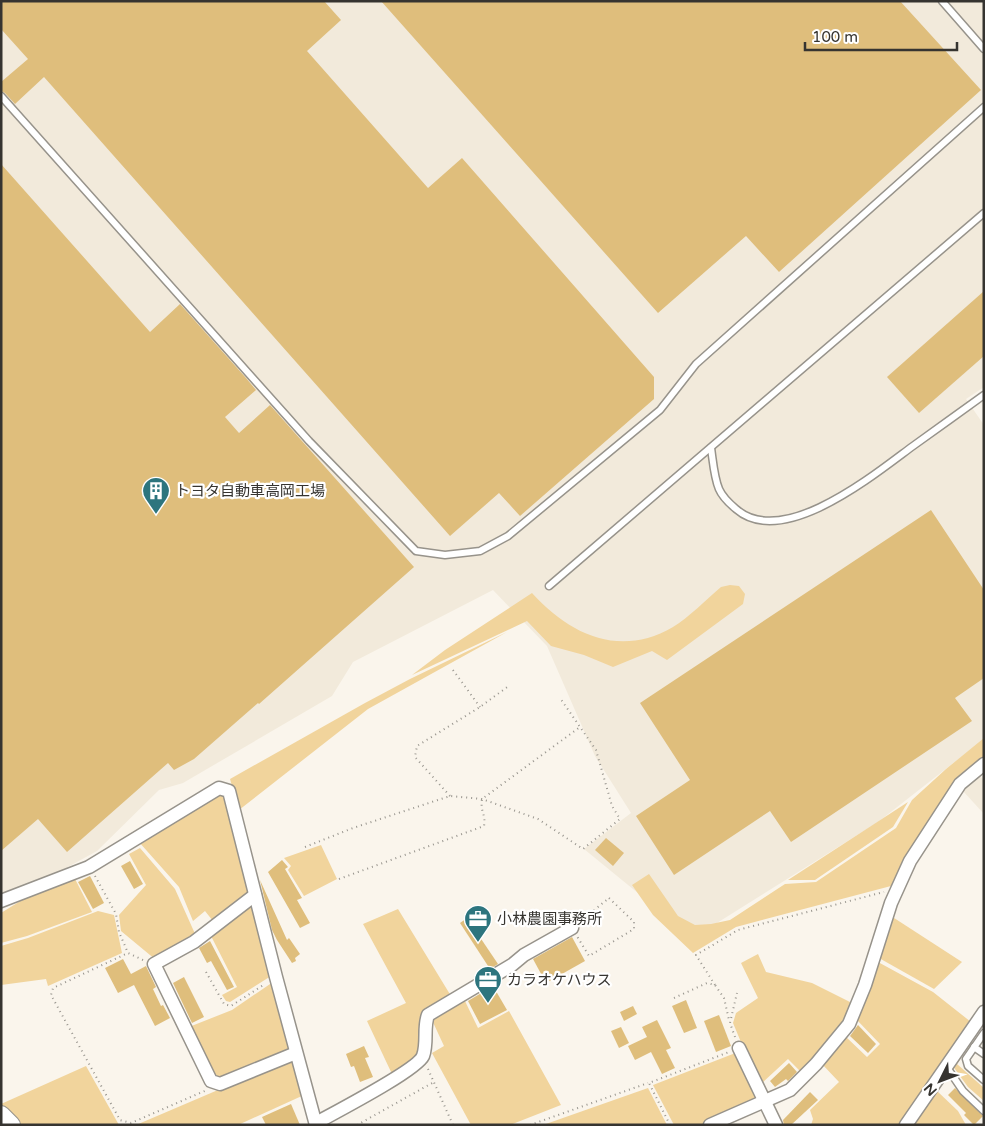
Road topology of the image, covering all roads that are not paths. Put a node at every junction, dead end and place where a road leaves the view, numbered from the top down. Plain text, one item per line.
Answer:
1 (942, 1) edge
2 (984, 49) edge
3 (1, 96) edge
4 (984, 107) edge
5 (984, 213) edge
6 (984, 395) edge
7 (711, 448) junction
8 (549, 586) dead end
9 (982, 769) edge
10 (255, 895) junction
11 (1, 901) edge
12 (572, 928) road end
13 (984, 1012) edge
14 (984, 1032) edge
15 (974, 1047) junction
16 (739, 1048) road end
17 (296, 1053) junction
18 (984, 1054) edge
19 (946, 1065) junction
20 (984, 1080) edge
21 (765, 1101) junction
22 (984, 1111) edge
23 (1, 1115) edge
24 (316, 1124) edge
25 (11, 1125) edge
26 (710, 1125) edge
27 (776, 1125) edge
28 (906, 1125) edge

1 - 2 lane
3 - 4 lane
5 - 7 lane
6 - 7 lane
7 - 8 lane
9 - 21 street
10 - 11 street
10 - 17 street
10 - 17 street
12 - 24 street
13 - 19 street
14 - 15 lane
15 - 18 lane
15 - 20 lane
16 - 21 street
17 - 24 street
19 - 22 lane
19 - 28 street
21 - 26 street
21 - 27 street
23 - 25 main road

